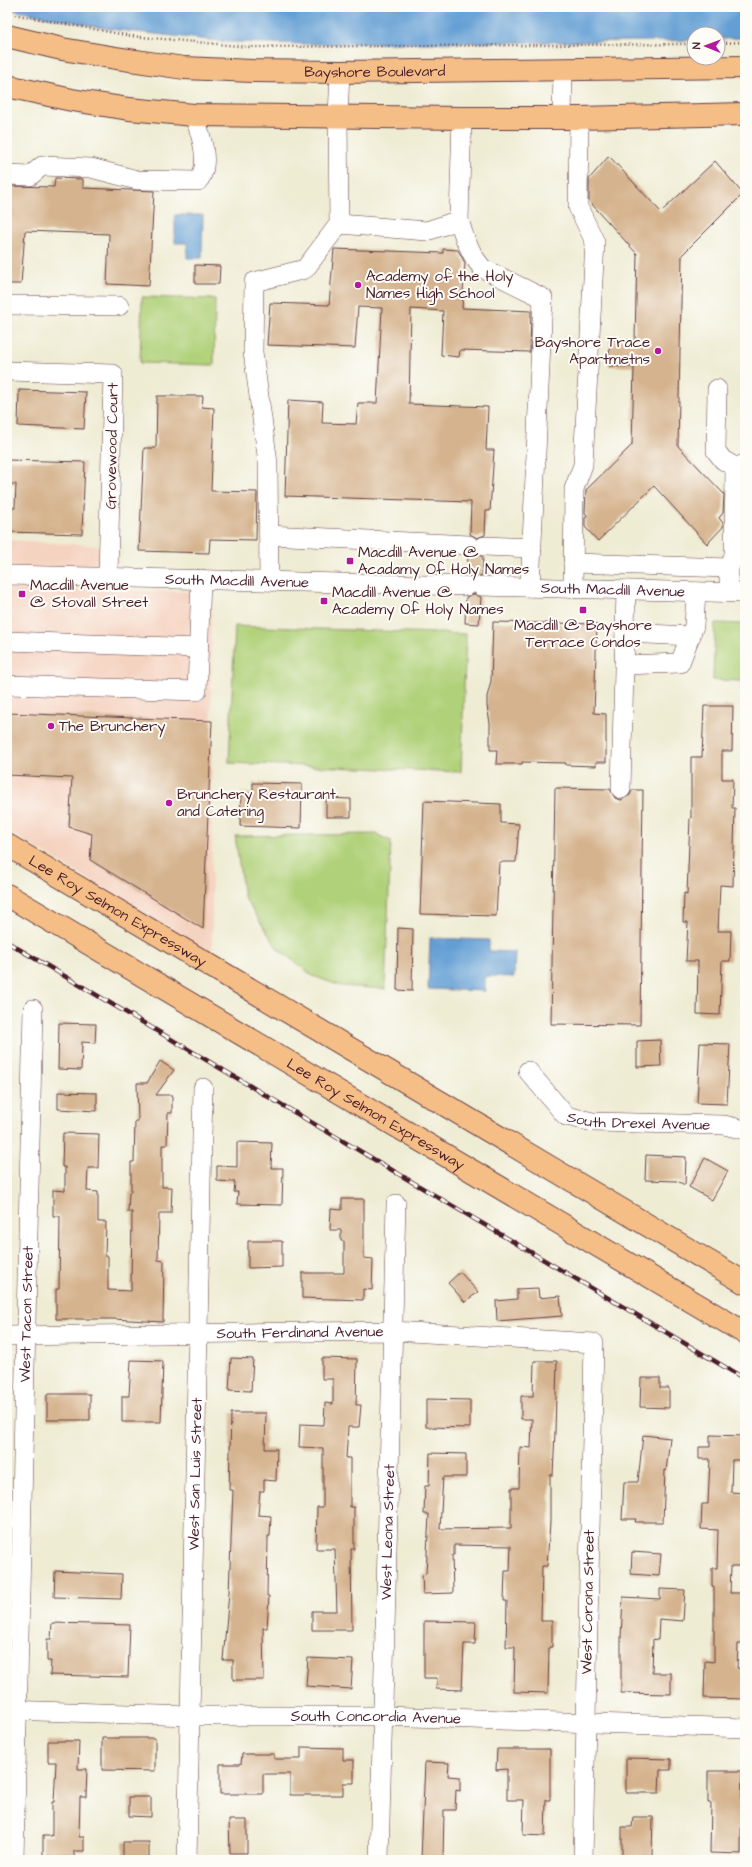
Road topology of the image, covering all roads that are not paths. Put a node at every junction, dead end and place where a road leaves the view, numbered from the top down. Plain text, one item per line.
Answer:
1 (7, 36) edge
2 (745, 67) edge
3 (563, 70) junction
4 (340, 72) junction
5 (7, 86) edge
6 (745, 114) edge
7 (194, 115) junction
8 (338, 117) junction
9 (462, 118) junction
10 (570, 118) junction
11 (7, 176) edge
12 (459, 220) junction
13 (339, 224) junction
14 (7, 305) edge
15 (119, 306) dead end
16 (7, 371) edge
17 (717, 389) dead end
18 (740, 465) edge
19 (269, 535) junction
20 (532, 548) junction
21 (573, 563) junction
22 (729, 568) junction
23 (7, 575) edge
24 (108, 576) junction
25 (201, 579) junction
26 (269, 580) junction
27 (530, 587) junction
28 (573, 589) junction
29 (626, 590) junction
30 (696, 592) junction
31 (737, 593) edge
32 (625, 633) junction
33 (690, 636) junction
34 (7, 642) edge
35 (199, 648) junction
36 (624, 665) junction
37 (7, 685) edge
38 (621, 789) dead end
39 (7, 845) edge
40 (7, 895) edge
41 (33, 1009) dead end
42 (528, 1072) dead end
43 (203, 1088) dead end
44 (745, 1130) edge
45 (396, 1204) dead end
46 (745, 1283) edge
47 (393, 1331) junction
48 (745, 1333) edge
49 (199, 1334) junction
50 (7, 1336) edge
51 (26, 1337) junction
52 (594, 1343) joint
53 (12, 1710) edge
54 (190, 1716) junction
55 (383, 1716) junction
56 (586, 1723) junction
57 (745, 1728) edge
58 (14, 1860) edge
59 (187, 1860) edge
60 (379, 1860) edge
61 (583, 1860) edge

1 - 4 main road, Bayshore Boulevard
2 - 3 main road, Bayshore Boulevard
3 - 4 main road, Bayshore Boulevard
3 - 10 street
4 - 8 street
5 - 7 main road
6 - 10 main road
7 - 8 main road
7 - 11 street
8 - 9 main road
8 - 13 street
9 - 10 main road
9 - 12 street
10 - 21 street
12 - 13 street
12 - 20 street
13 - 19 street
14 - 15 street
16 - 24 street, Grovewood Court
17 - 18 street
18 - 22 street
19 - 20 street
19 - 26 street
20 - 27 street
21 - 22 street
21 - 28 street
22 - 31 street
23 - 24 street, South Macdill Avenue
24 - 25 street, South Macdill Avenue
25 - 26 street, South Macdill Avenue
25 - 35 street
26 - 27 street, South Macdill Avenue
27 - 28 street, South Macdill Avenue
28 - 29 street, South Macdill Avenue
29 - 30 street, South Macdill Avenue
29 - 32 street
30 - 31 street, South Macdill Avenue
30 - 33 street
32 - 33 street
32 - 36 street
33 - 36 street
34 - 35 street
35 - 37 street
36 - 38 street
39 - 46 main road, Lee Roy Selmon Expressway
40 - 48 main road, Lee Roy Selmon Expressway
41 - 51 street, West Tacon Street
42 - 44 street, South Drexel Avenue
43 - 49 street, West San Luis Street
45 - 47 street, West Leona Street
47 - 49 street, South Ferdinand Avenue
47 - 52 street, South Ferdinand Avenue
47 - 55 street, West Leona Street
49 - 51 street, South Ferdinand Avenue
49 - 54 street, West San Luis Street
50 - 51 street, South Ferdinand Avenue
51 - 53 street, West Tacon Street
52 - 56 street, West Corona Street
53 - 54 street, South Concordia Avenue
53 - 58 street, West Tacon Street
54 - 55 street, South Concordia Avenue
54 - 59 street, West San Luis Street
55 - 56 street, South Concordia Avenue
55 - 60 street, West Leona Street
56 - 57 street, South Concordia Avenue
56 - 61 street, West Corona Street

